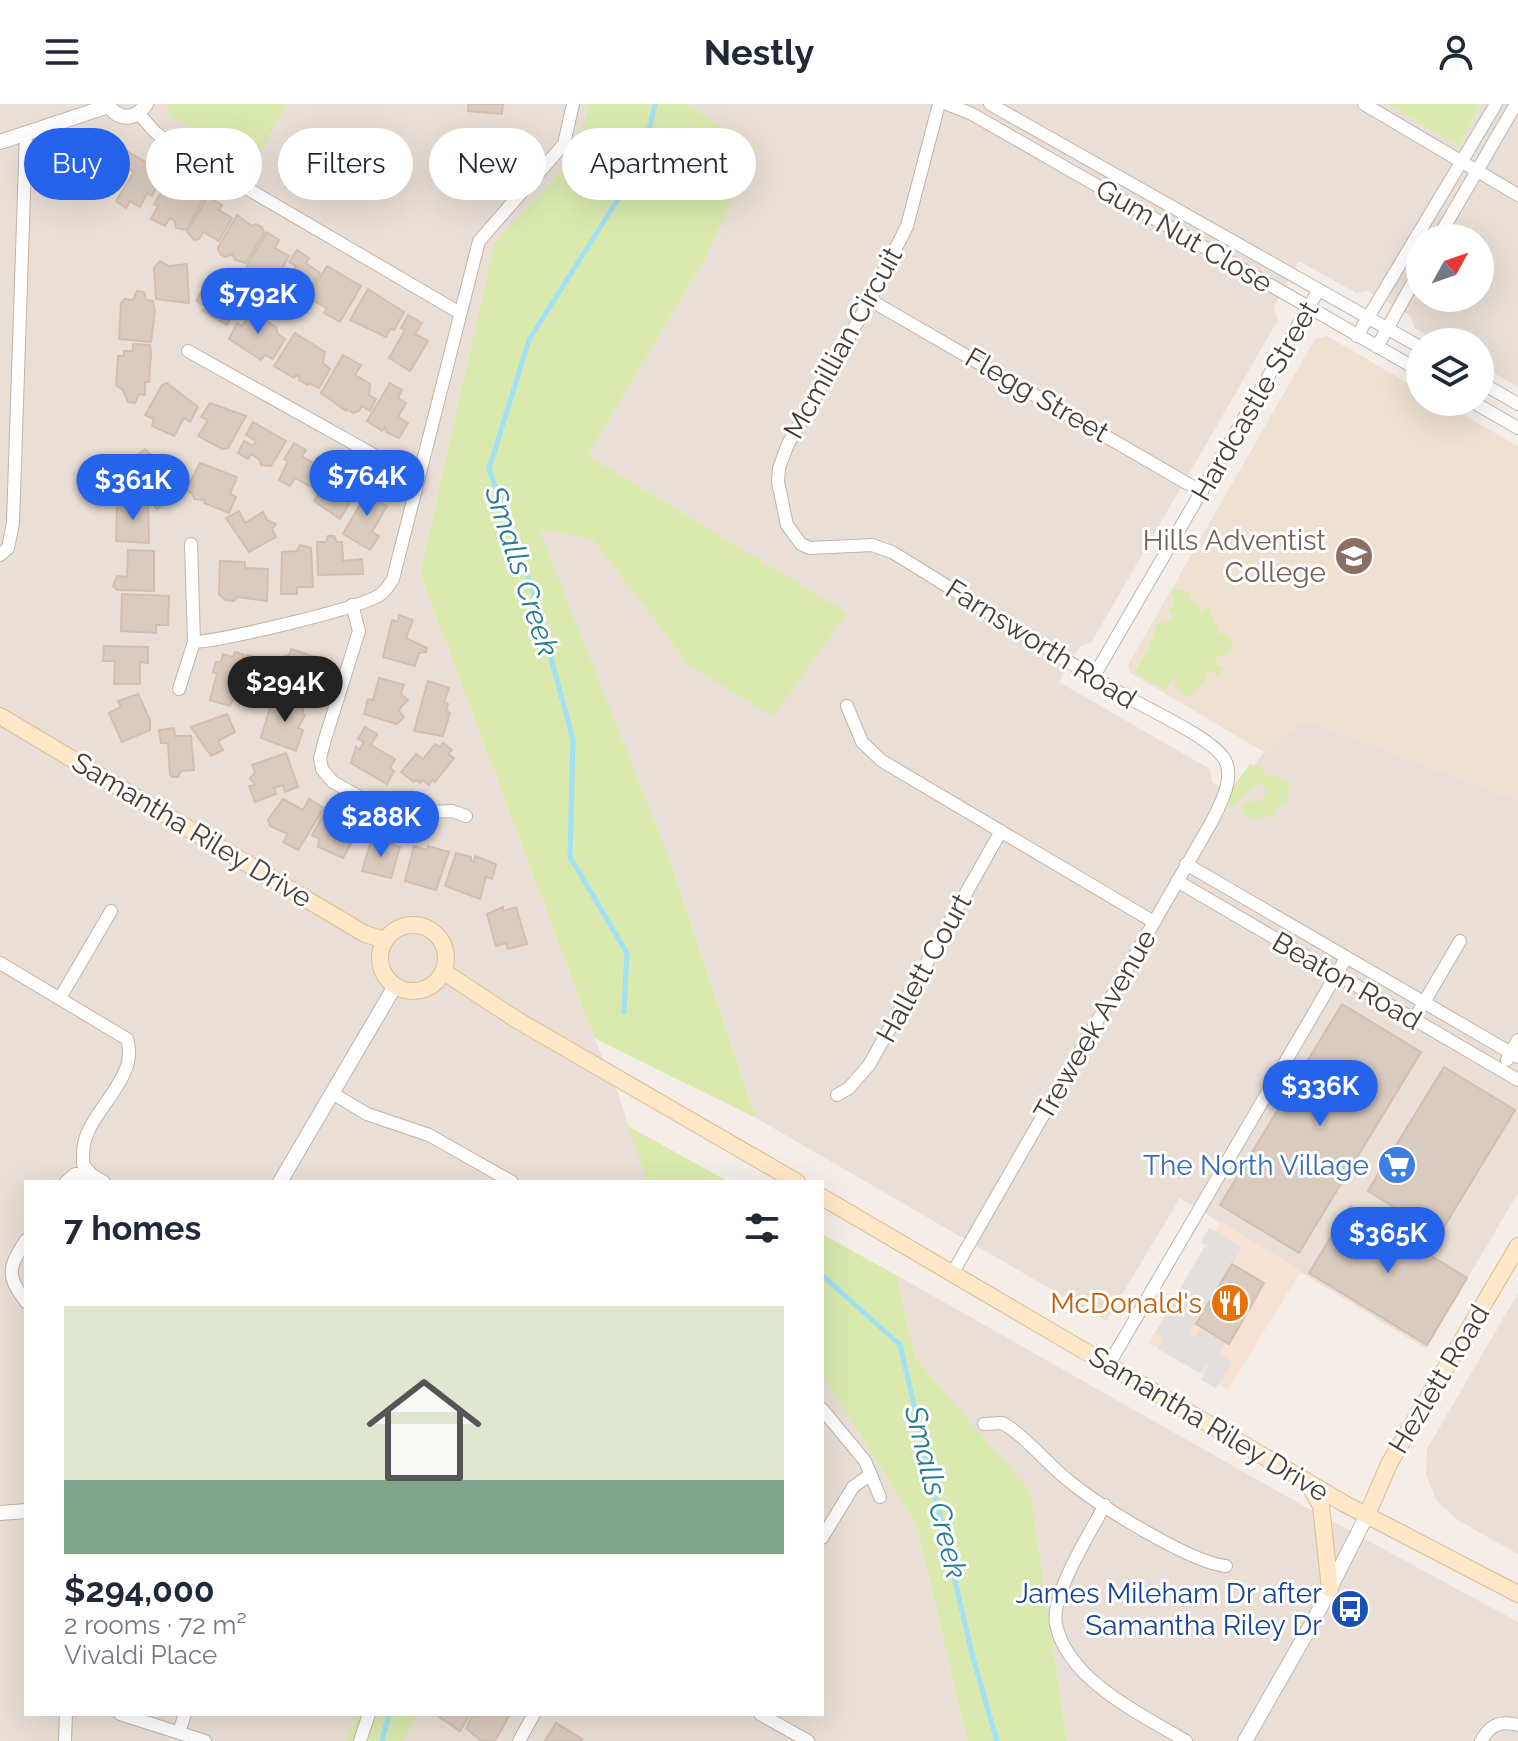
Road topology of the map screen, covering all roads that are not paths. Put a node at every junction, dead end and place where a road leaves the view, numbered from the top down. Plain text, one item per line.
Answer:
1 (573, 104) edge
2 (939, 104) edge
3 (947, 104) edge
4 (990, 104) edge
5 (1364, 104) edge
6 (1496, 104) edge
7 (1516, 104) edge
8 (108, 105) edge
9 (143, 109) edge
10 (41, 128) edge
11 (24, 134) edge
12 (0, 142) edge
13 (1463, 163) junction
14 (1477, 171) junction
15 (24, 193) edge
16 (1518, 195) edge
17 (1446, 224) edge
18 (1318, 291) junction
19 (1406, 293) edge
20 (870, 300) junction
21 (1308, 308) junction
22 (460, 313) junction
23 (1367, 317) junction
24 (1386, 327) junction
25 (1357, 336) junction
26 (1406, 339) edge
27 (1377, 347) junction
28 (188, 351) dead end
29 (1406, 363) edge
30 (1494, 390) edge
31 (1518, 404) edge
32 (1494, 414) edge
33 (1518, 428) edge
34 (417, 479) junction
35 (1202, 492) junction
36 (191, 544) dead end
37 (837, 548) joint
38 (0, 555) edge
39 (352, 605) junction
40 (194, 642) junction
41 (1094, 676) junction
42 (179, 689) dead end
43 (847, 706) dead end
44 (0, 716) edge
45 (1229, 773) joint
46 (466, 816) dead end
47 (1001, 831) junction
48 (1186, 864) junction
49 (1177, 881) junction
50 (111, 911) dead end
51 (1154, 922) junction
52 (385, 940) junction
53 (1460, 941) dead end
54 (1346, 958) junction
55 (0, 963) edge
56 (444, 972) junction
57 (1336, 975) junction
58 (395, 986) junction
59 (60, 998) junction
60 (1423, 1004) junction
61 (1413, 1020) junction
62 (1518, 1040) edge
63 (1514, 1055) edge
64 (1501, 1070) junction
65 (1518, 1080) edge
66 (332, 1093) junction
67 (837, 1095) dead end
68 (92, 1175) junction
69 (68, 1180) edge
70 (101, 1180) edge
71 (281, 1180) edge
72 (508, 1180) edge
73 (794, 1180) edge
74 (824, 1198) edge
75 (24, 1244) edge
76 (1518, 1246) edge
77 (952, 1274) junction
78 (24, 1299) edge
79 (1109, 1364) junction
80 (824, 1411) edge
81 (984, 1424) dead end
82 (871, 1474) junction
83 (1307, 1481) junction
84 (880, 1497) dead end
85 (1105, 1505) junction
86 (24, 1511) edge
87 (0, 1513) edge
88 (1367, 1515) junction
89 (824, 1535) edge
90 (1226, 1566) dead end
91 (1330, 1589) junction
92 (1518, 1594) edge
93 (66, 1716) edge
94 (127, 1716) edge
95 (184, 1716) edge
96 (368, 1716) edge
97 (533, 1716) edge
98 (764, 1716) edge
99 (1518, 1725) edge
100 (179, 1732) junction
101 (65, 1741) edge
102 (205, 1741) edge
103 (360, 1741) edge
104 (519, 1741) edge
105 (808, 1741) edge
106 (1186, 1741) edge
107 (1245, 1741) edge
108 (1481, 1741) edge

1 - 22 street
2 - 20 street, Mcmillian Circuit
3 - 21 street, Gum Nut Close
4 - 18 street, Gum Nut Close
5 - 13 street
6 - 13 street
7 - 14 street
8 - 9 street
8 - 10 street
9 - 22 street
11 - 12 street
13 - 14 street
13 - 23 street
14 - 16 street
14 - 17 street
15 - 38 street
18 - 21 street, Hardcastle Street
18 - 23 street, Gum Nut Close
19 - 24 street
20 - 35 street, Flegg Street
20 - 37 street, Mcmillian Circuit
21 - 25 street, Gum Nut Close
21 - 35 street, Hardcastle Street
22 - 34 street
23 - 24 street, Gum Nut Close
23 - 25 street
24 - 26 street, Gum Nut Close
24 - 27 street
25 - 27 street, Gum Nut Close
27 - 29 street, Gum Nut Close
28 - 34 street
30 - 31 street
32 - 33 street
34 - 39 street
35 - 41 street, Hardcastle Street
36 - 40 street
37 - 41 street, Farnsworth Road
39 - 40 street
39 - 46 street
40 - 42 street
41 - 45 street, Farnsworth Road
43 - 47 street
44 - 52 main road, Samantha Riley Drive
45 - 48 street, Treweek Avenue
47 - 51 street
47 - 67 street, Hallett Court
48 - 49 street, Treweek Avenue
48 - 54 street, Beaton Road
49 - 51 street, Treweek Avenue
49 - 57 street, Beaton Road
50 - 59 street
51 - 77 street, Treweek Avenue
52 - 56 main road
52 - 58 main road
53 - 60 street
54 - 57 street
54 - 60 street, Beaton Road
55 - 59 street
56 - 58 main road
56 - 73 main road
57 - 61 street, Beaton Road
57 - 79 street
58 - 66 street
59 - 68 street
60 - 61 street
60 - 63 street, Beaton Road
61 - 64 street, Beaton Road
62 - 63 street
63 - 64 street
64 - 65 street, Beaton Road
66 - 71 street
66 - 72 street
68 - 69 street
68 - 70 street
74 - 77 main road, Samantha Riley Drive
75 - 78 street
76 - 88 main road, Hezlett Road
77 - 79 main road, Samantha Riley Drive
79 - 83 main road, Samantha Riley Drive
80 - 82 street
81 - 85 street
82 - 84 street
82 - 89 street
83 - 88 main road, Samantha Riley Drive
83 - 91 main road
85 - 90 street
85 - 106 street
86 - 87 street
88 - 91 street
88 - 92 main road, Samantha Riley Drive
91 - 107 street
93 - 101 street
94 - 100 street
95 - 100 street
96 - 103 street
97 - 104 street
98 - 105 street
99 - 108 street
100 - 102 street

